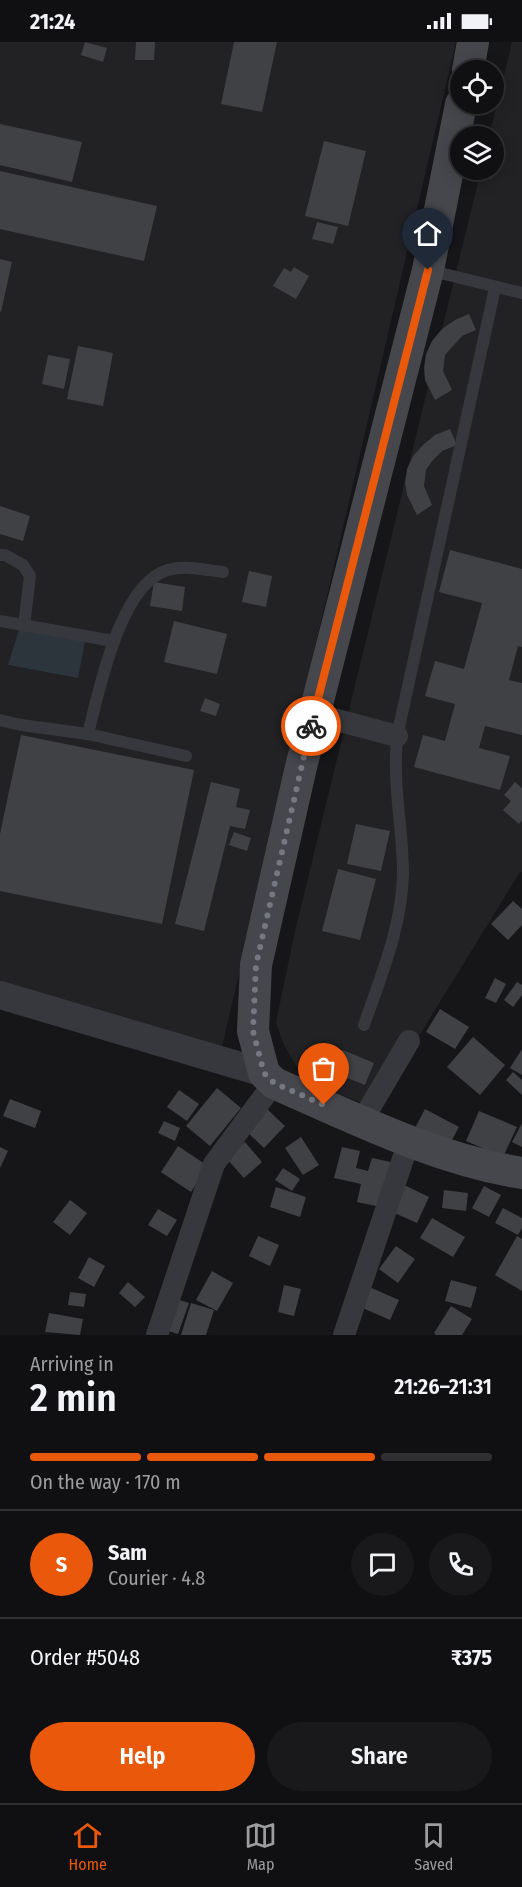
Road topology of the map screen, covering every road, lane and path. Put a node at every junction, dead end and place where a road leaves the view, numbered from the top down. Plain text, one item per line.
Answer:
1 (473, 42) edge
2 (470, 60) edge
3 (459, 114) edge
4 (428, 270) junction
5 (495, 288) junction
6 (522, 293) edge
7 (0, 555) edge
8 (223, 572) dead end
9 (0, 621) edge
10 (24, 626) junction
11 (113, 641) junction
12 (314, 714) junction
13 (0, 720) edge
14 (88, 734) junction
15 (397, 736) junction
16 (186, 756) dead end
17 (0, 995) edge
18 (364, 1025) dead end
19 (409, 1041) dead end
20 (269, 1078) junction
21 (362, 1121) junction
22 (409, 1141) junction
23 (522, 1173) edge
24 (157, 1335) edge
25 (344, 1335) edge

1 - 2 main road
3 - 4 main road
4 - 5 lane
4 - 12 main road
5 - 6 lane
5 - 15 lane
7 - 10 lane
8 - 11 lane
9 - 10 lane
10 - 11 lane
11 - 14 lane
12 - 15 street
12 - 20 main road
13 - 14 lane
14 - 16 lane
15 - 18 lane
17 - 20 street
19 - 21 street
20 - 21 main road
20 - 24 street
21 - 22 main road
22 - 23 main road
22 - 25 street

